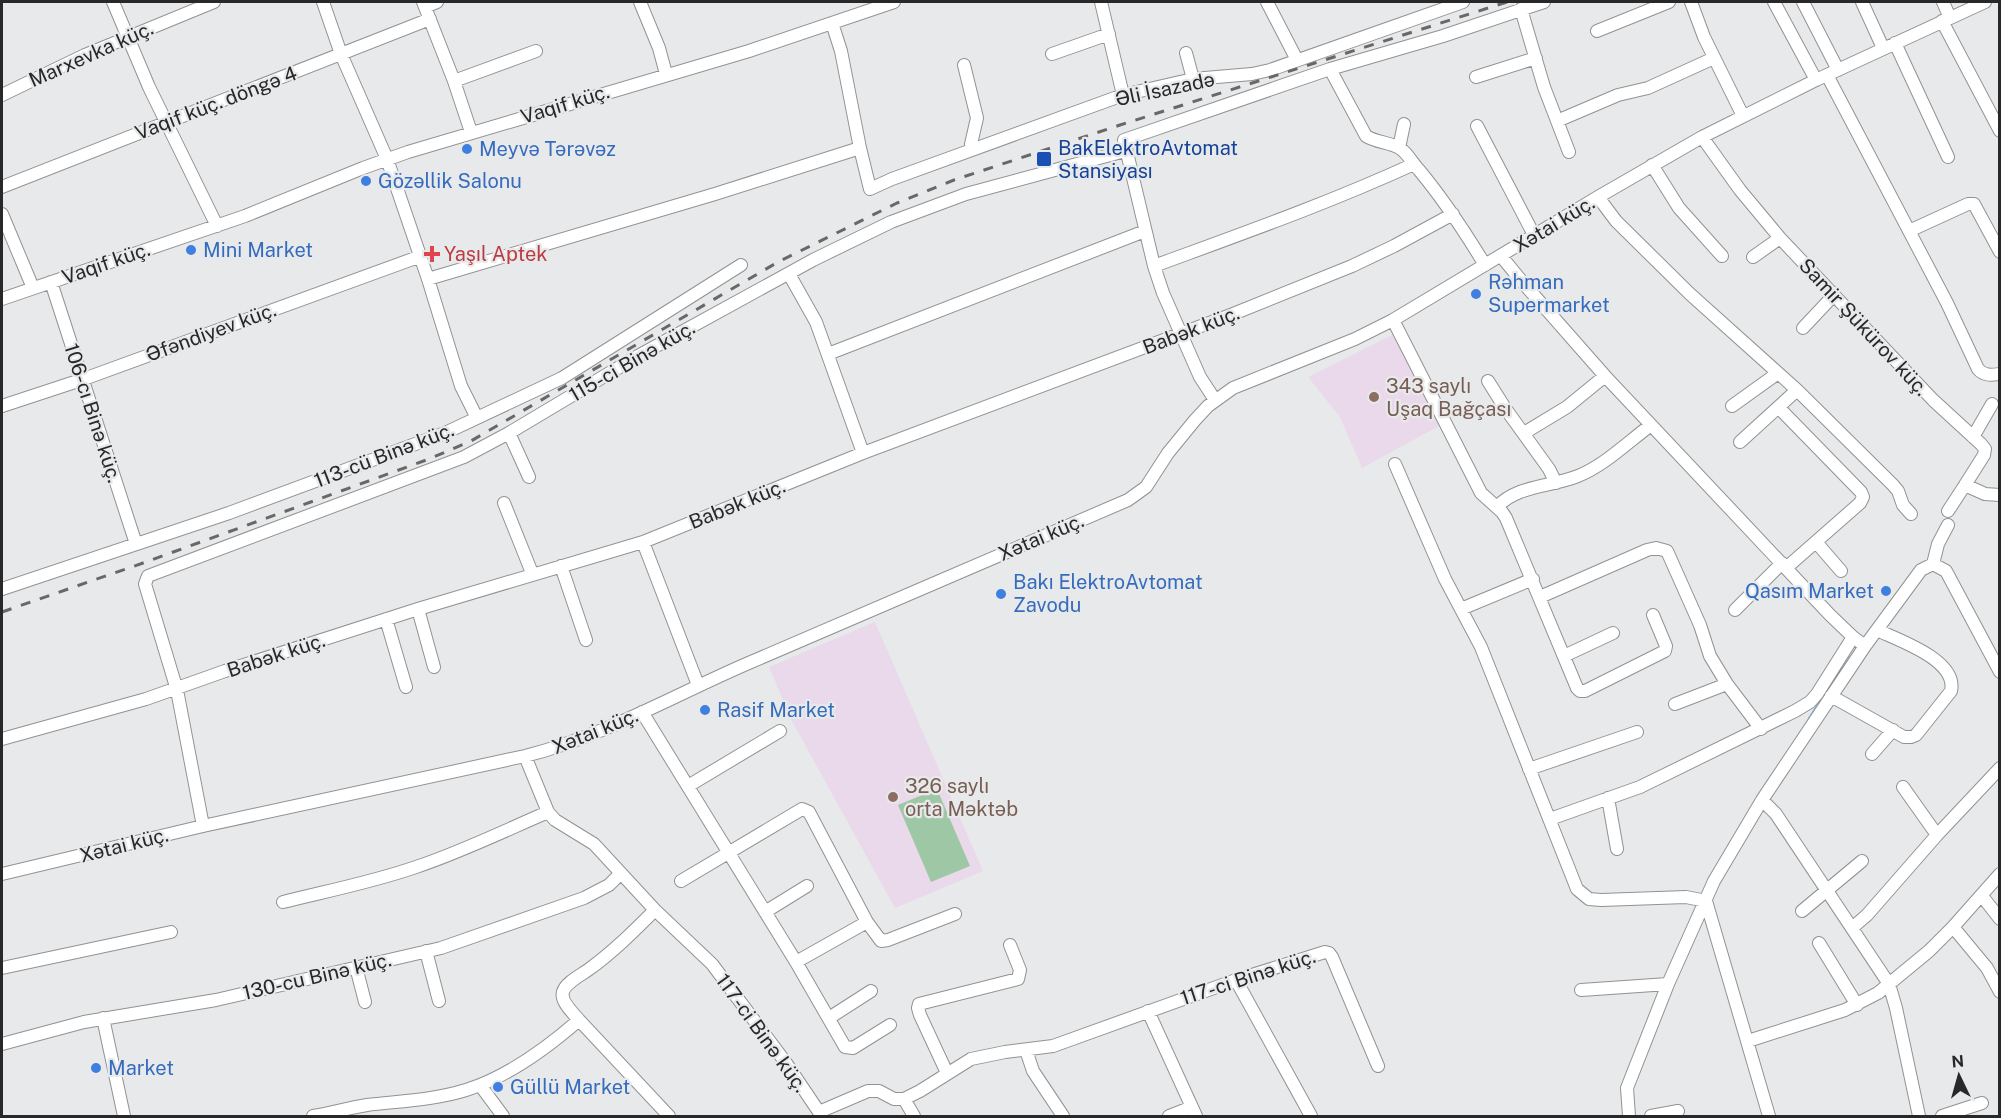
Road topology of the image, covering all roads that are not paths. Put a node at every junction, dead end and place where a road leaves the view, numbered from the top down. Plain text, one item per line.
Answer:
1 (113, 2) edge
2 (214, 2) edge
3 (322, 2) edge
4 (437, 2) edge
5 (640, 2) edge
6 (894, 2) edge
7 (1101, 2) edge
8 (1267, 2) edge
9 (1463, 2) edge
10 (1544, 2) edge
11 (1669, 2) edge
12 (1691, 2) edge
13 (1774, 2) edge
14 (1803, 2) edge
15 (1862, 2) edge
16 (1943, 2) edge
17 (1985, 2) edge
18 (426, 9) edge
19 (1521, 9) junction
20 (1946, 20) junction
21 (832, 23) junction
22 (1597, 31) dead end
23 (1109, 34) junction
24 (128, 37) junction
25 (1889, 46) junction
26 (536, 51) dead end
27 (1186, 53) dead end
28 (340, 54) junction
29 (1052, 54) dead end
30 (1536, 58) junction
31 (1714, 58) junction
32 (1297, 60) junction
33 (964, 65) dead end
34 (1330, 69) junction
35 (666, 74) junction
36 (1827, 75) junction
37 (1476, 77) dead end
38 (1193, 79) junction
39 (454, 81) junction
40 (2, 94) edge
41 (1123, 95) junction
42 (1743, 116) junction
43 (1557, 121) junction
44 (167, 122) junction
45 (1404, 124) dead end
46 (1478, 126) dead end
47 (2000, 131) edge
48 (471, 132) junction
49 (1702, 137) junction
50 (860, 148) junction
51 (972, 148) junction
52 (1399, 148) junction
53 (1125, 151) junction
54 (1569, 152) dead end
55 (1948, 157) dead end
56 (387, 159) junction
57 (1413, 164) junction
58 (1652, 165) junction
59 (2, 188) edge
60 (1598, 197) junction
61 (2, 214) edge
62 (1453, 214) junction
63 (217, 226) junction
64 (1145, 231) junction
65 (1909, 231) junction
66 (1534, 235) junction
67 (1780, 238) junction
68 (2000, 252) edge
69 (421, 256) junction
70 (1501, 256) junction
71 (1722, 256) dead end
72 (1753, 257) dead end
73 (1485, 265) junction
74 (741, 266) dead end
75 (1154, 266) junction
76 (789, 274) junction
77 (428, 279) junction
78 (51, 282) junction
79 (33, 288) junction
80 (1834, 296) junction
81 (2, 298) edge
82 (1393, 320) junction
83 (1803, 328) dead end
84 (1181, 334) junction
85 (828, 354) junction
86 (1778, 373) junction
87 (2000, 374) edge
88 (1605, 376) junction
89 (81, 380) junction
90 (1488, 381) dead end
91 (1797, 390) junction
92 (1215, 400) junction
93 (1992, 404) dead end
94 (2, 406) edge
95 (1732, 406) dead end
96 (1779, 408) junction
97 (477, 418) junction
98 (1650, 425) junction
99 (509, 433) junction
100 (1524, 433) junction
101 (1973, 437) junction
102 (1740, 442) dead end
103 (863, 453) junction
104 (1395, 464) dead end
105 (529, 477) dead end
106 (1556, 483) junction
107 (1965, 485) junction
108 (2000, 495) edge
109 (504, 503) dead end
110 (1497, 507) junction
111 (1948, 511) dead end
112 (1911, 514) dead end
113 (1948, 525) dead end
114 (643, 542) junction
115 (1816, 542) junction
116 (136, 544) junction
117 (1933, 564) junction
118 (561, 566) junction
119 (1784, 566) junction
120 (1841, 571) dead end
121 (532, 573) junction
122 (1533, 579) junction
123 (2, 589) edge
124 (1540, 597) junction
125 (418, 609) junction
126 (1461, 609) junction
127 (1735, 610) dead end
128 (1653, 615) dead end
129 (386, 620) junction
130 (1877, 630) junction
131 (1613, 633) dead end
132 (1853, 638) junction
133 (586, 640) dead end
134 (1865, 646) junction
135 (1564, 656) junction
136 (434, 667) dead end
137 (2000, 672) edge
138 (1726, 684) junction
139 (698, 685) junction
140 (406, 687) dead end
141 (177, 690) junction
142 (1831, 696) junction
143 (1675, 704) dead end
144 (642, 712) junction
145 (1761, 729) junction
146 (1893, 730) junction
147 (780, 731) dead end
148 (1637, 732) dead end
149 (2, 739) edge
150 (1872, 754) dead end
151 (525, 756) junction
152 (2000, 768) edge
153 (1529, 769) junction
154 (688, 786) junction
155 (1903, 788) dead end
156 (1608, 798) junction
157 (1762, 800) junction
158 (548, 812) junction
159 (1550, 819) junction
160 (203, 826) junction
161 (1937, 835) junction
162 (1617, 849) dead end
163 (729, 852) junction
164 (1862, 861) dead end
165 (621, 873) junction
166 (2, 874) edge
167 (2000, 874) edge
168 (681, 880) dead end
169 (807, 886) dead end
170 (1827, 891) junction
171 (1982, 896) junction
172 (1706, 901) junction
173 (283, 902) dead end
174 (655, 910) junction
175 (1802, 911) dead end
176 (765, 912) junction
177 (955, 914) dead end
178 (2000, 919) edge
179 (867, 922) junction
180 (1953, 927) junction
181 (1852, 928) junction
182 (171, 932) dead end
183 (1819, 943) dead end
184 (1010, 945) dead end
185 (426, 951) junction
186 (796, 962) junction
187 (356, 967) junction
188 (2, 969) edge
189 (1236, 980) junction
190 (1668, 984) junction
191 (1888, 984) junction
192 (1581, 990) dead end
193 (871, 991) dead end
194 (2000, 992) edge
195 (439, 1001) dead end
196 (365, 1002) dead end
197 (1857, 1005) junction
198 (1148, 1011) junction
199 (103, 1018) junction
200 (829, 1018) junction
201 (579, 1020) junction
202 (890, 1025) dead end
203 (1748, 1041) junction
204 (2, 1044) edge
205 (1026, 1050) junction
206 (1378, 1066) dead end
207 (947, 1073) junction
208 (480, 1085) junction
209 (904, 1099) junction
210 (1982, 1103) dead end
211 (1678, 1111) dead end
212 (1194, 1112) edge
213 (349, 1113) edge
214 (820, 1114) edge
215 (124, 1116) edge
216 (313, 1116) edge
217 (503, 1116) edge
218 (669, 1116) edge
219 (914, 1116) edge
220 (1063, 1116) edge
221 (1169, 1116) edge
222 (1311, 1116) edge
223 (1629, 1116) edge
224 (1651, 1116) edge
225 (1769, 1116) edge
226 (1918, 1116) edge
227 (1942, 1116) edge

1 - 24 street
2 - 24 street, Marxevka küç.
3 - 28 street
4 - 18 street, Vaqif küç. döngə 4
5 - 35 street
6 - 21 street, Vaqif küç.
7 - 23 street
8 - 32 street
9 - 32 street, Əli İsazadə
10 - 19 street
11 - 22 street
12 - 31 street
13 - 36 street
14 - 36 street
15 - 25 street
16 - 20 street
17 - 20 street, Xətai küç.
18 - 28 street, Vaqif küç. döngə 4
18 - 39 street
19 - 30 street
19 - 34 street
20 - 25 street, Xətai küç.
20 - 47 street
21 - 35 street, Vaqif küç.
21 - 50 street
23 - 29 street
23 - 41 street
24 - 40 street, Marxevka küç.
24 - 44 street
25 - 36 street, Xətai küç.
25 - 55 street
26 - 39 street
27 - 38 street
28 - 44 street, Vaqif küç. döngə 4
28 - 56 street
30 - 37 street
30 - 43 street
31 - 42 street
31 - 43 street
32 - 38 street, Əli İsazadə
33 - 51 street
34 - 52 street
34 - 53 street
35 - 48 street, Vaqif küç.
36 - 42 street, Xətai küç.
36 - 65 street
38 - 41 street, Əli İsazadə
39 - 48 street
41 - 51 street, Əli İsazadə
42 - 49 street, Xətai küç.
43 - 54 street
44 - 59 street, Vaqif küç. döngə 4
44 - 63 street
45 - 52 street
46 - 66 street
48 - 56 street, Vaqif küç.
49 - 58 street, Xətai küç.
49 - 67 street, Samir Şükürov küç.
50 - 51 street, Əli İsazadə
50 - 77 street
52 - 57 street
53 - 64 street
53 - 76 street, 115-ci Binə küç.
56 - 63 street, Vaqif küç.
56 - 69 street
57 - 62 street
57 - 75 street
58 - 60 street, Xətai küç.
58 - 71 street
60 - 66 street, Xətai küç.
60 - 86 street
61 - 79 street
62 - 73 street
62 - 84 street, Babək küç.
63 - 78 street, Vaqif küç.
64 - 75 street
64 - 85 street
65 - 68 street
65 - 87 street
66 - 70 street, Xətai küç.
67 - 72 street
67 - 80 street, Samir Şükürov küç.
69 - 77 street
69 - 89 street, Əfəndiyev küç.
70 - 73 street, Xətai küç.
70 - 88 street
73 - 82 street, Xətai küç.
74 - 97 street, 113-cü Binə küç.
75 - 84 street
76 - 85 street
76 - 99 street, 115-ci Binə küç.
77 - 97 street
78 - 79 street, Vaqif küç.
78 - 89 street, 106-cı Binə küç.
79 - 81 street, Vaqif küç.
80 - 83 street
80 - 101 street, Samir Şükürov küç.
82 - 92 street, Xətai küç.
82 - 110 street
84 - 92 street
84 - 103 street, Babək küç.
85 - 103 street
86 - 91 street
86 - 95 street
88 - 98 street
88 - 100 street
89 - 94 street, Əfəndiyev küç.
89 - 116 street, 106-cı Binə küç.
90 - 100 street
91 - 96 street
91 - 112 street
92 - 139 street, Xətai küç.
93 - 101 street
96 - 102 street
96 - 115 street
97 - 116 street, 113-cü Binə küç.
98 - 106 street
98 - 119 street
99 - 105 street
99 - 141 street, 115-ci Binə küç.
100 - 106 street
101 - 107 street
103 - 114 street, Babək küç.
104 - 126 street
106 - 110 street
107 - 108 street
107 - 111 street
109 - 121 street
110 - 122 street
113 - 117 street
114 - 118 street, Babək küç.
114 - 139 street
115 - 119 street
115 - 120 street
116 - 123 street, 113-cü Binə küç.
117 - 130 street
117 - 137 street
118 - 121 street, Babək küç.
118 - 133 street
119 - 127 street
119 - 132 street
121 - 125 street, Babək küç.
122 - 124 street
122 - 126 street
124 - 135 street
124 - 138 street
125 - 129 street, Babək küç.
125 - 136 street
126 - 153 street
128 - 135 street
129 - 140 street
129 - 141 street, Babək küç.
130 - 134 street
130 - 146 street
131 - 135 street
132 - 134 street
132 - 145 street
134 - 142 street
138 - 143 street
138 - 145 street
139 - 144 street, Xətai küç.
141 - 149 street, Babək küç.
141 - 160 street
142 - 146 street
142 - 157 street
144 - 151 street, Xətai küç.
144 - 154 street
145 - 156 street
146 - 150 street
147 - 154 street
148 - 153 street
151 - 158 street, 117-ci Binə küç.
151 - 160 street, Xətai küç.
152 - 161 street
153 - 159 street
154 - 163 street
155 - 161 street
156 - 159 street
156 - 162 street
157 - 170 street
157 - 172 street
158 - 165 street, 117-ci Binə küç.
158 - 173 street
159 - 172 street
160 - 166 street, Xətai küç.
161 - 181 street
163 - 168 street
163 - 176 street
163 - 179 street
164 - 170 street
165 - 174 street, 117-ci Binə küç.
165 - 185 street, 130-cu Binə küç.
167 - 171 street
169 - 176 street
170 - 175 street
170 - 181 street
171 - 178 street
171 - 180 street
172 - 190 street
172 - 203 street
174 - 201 street
174 - 214 street, 117-ci Binə küç.
176 - 186 street
177 - 179 street
179 - 186 street
180 - 191 street
180 - 194 street
181 - 191 street
182 - 188 street
183 - 197 street
184 - 207 street
185 - 187 street, 130-cu Binə küç.
185 - 195 street
186 - 200 street
187 - 196 street
187 - 199 street, 130-cu Binə küç.
189 - 198 street, 117-ci Binə küç.
189 - 206 street, 117-ci Binə küç.
189 - 222 street
190 - 192 street
190 - 223 street
191 - 197 street
191 - 226 street
193 - 200 street
197 - 203 street
198 - 205 street, 117-ci Binə küç.
198 - 212 street
199 - 204 street, 130-cu Binə küç.
199 - 215 street
200 - 202 street
201 - 208 street
201 - 218 street
203 - 225 street
205 - 207 street, 117-ci Binə küç.
205 - 220 street
207 - 209 street, 117-ci Binə küç.
208 - 213 street
208 - 217 street
209 - 214 street, 117-ci Binə küç.
209 - 219 street
210 - 227 street
211 - 224 street
212 - 221 street
213 - 216 street

